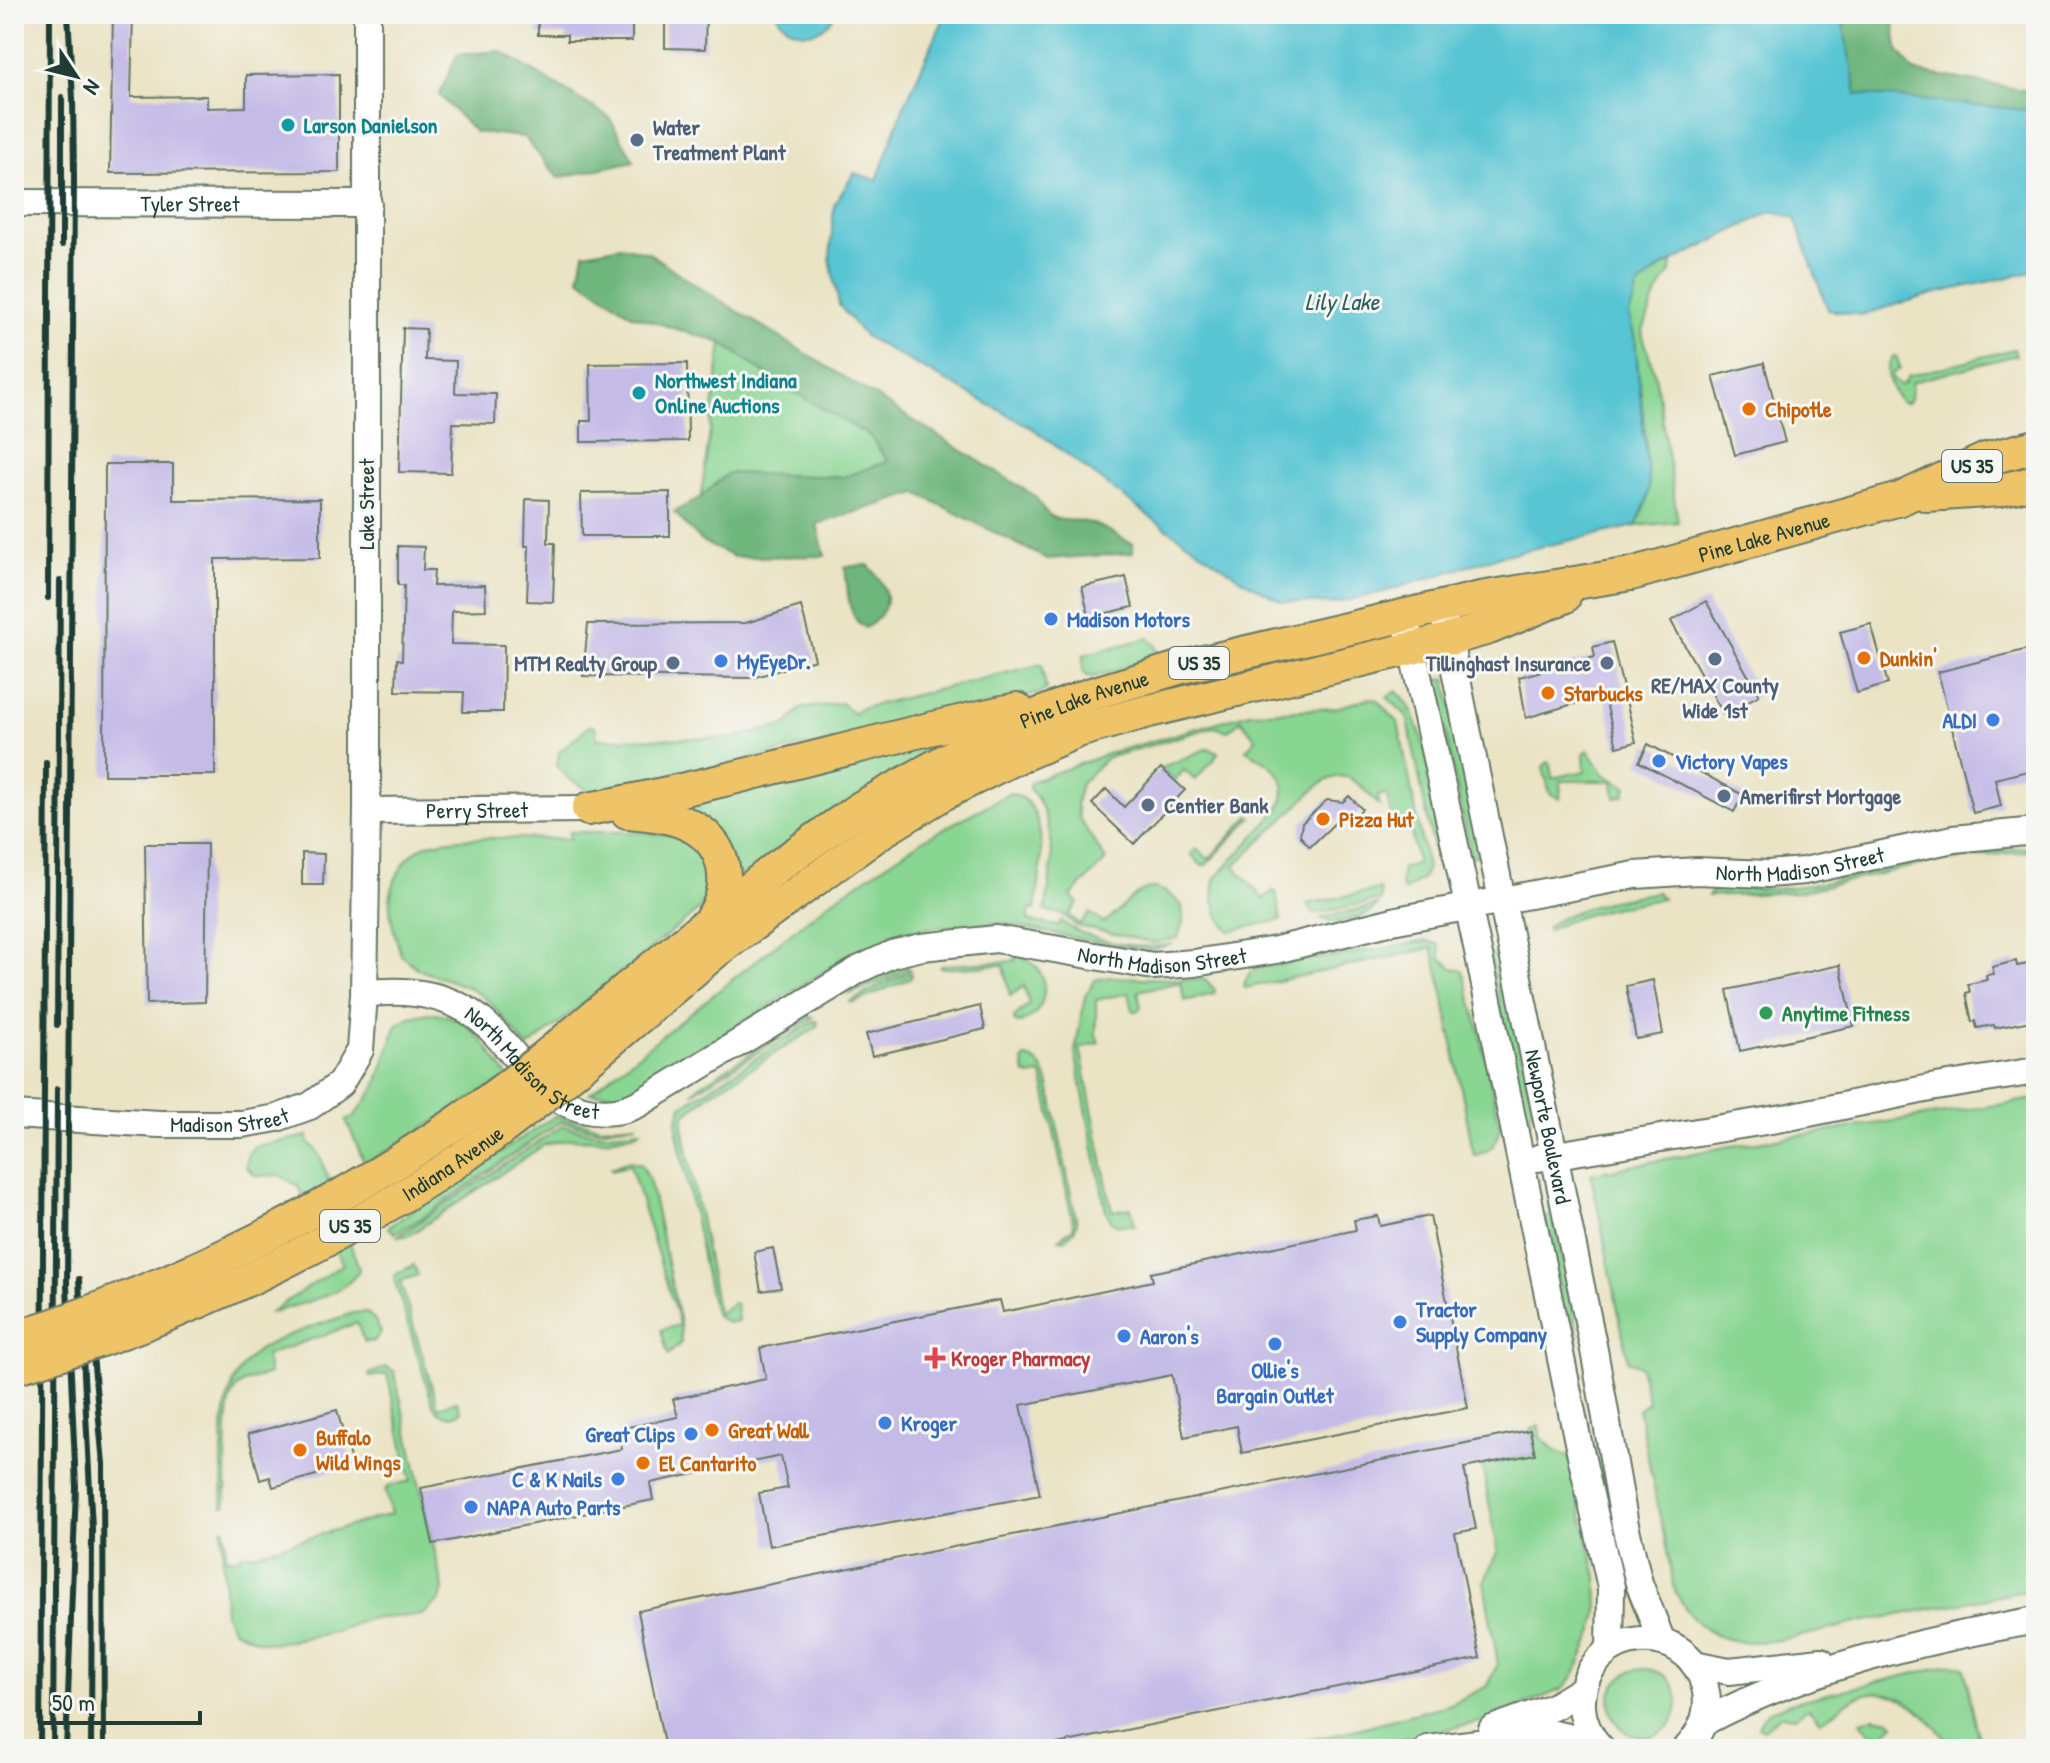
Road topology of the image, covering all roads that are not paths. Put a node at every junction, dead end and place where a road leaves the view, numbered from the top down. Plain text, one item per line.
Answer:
1 (367, 14) edge
2 (14, 203) edge
3 (368, 204) junction
4 (2036, 446) edge
5 (2036, 482) edge
6 (1911, 495) junction
7 (1615, 576) junction
8 (1442, 608) junction
9 (1405, 616) junction
10 (1450, 639) junction
11 (1412, 648) junction
12 (1088, 695) junction
13 (588, 809) junction
14 (367, 811) junction
15 (2036, 831) edge
16 (1502, 902) junction
17 (1469, 908) junction
18 (712, 918) junction
19 (364, 994) junction
20 (636, 1000) junction
21 (2036, 1071) edge
22 (14, 1115) edge
23 (1555, 1155) junction
24 (1522, 1161) junction
25 (14, 1338) edge
26 (14, 1368) edge
27 (1601, 1395) junction
28 (1570, 1401) junction
29 (2036, 1620) edge
30 (1662, 1642) junction
31 (1610, 1649) junction
32 (1848, 1661) junction
33 (1694, 1664) junction
34 (1583, 1689) junction
35 (1704, 1722) junction
36 (1599, 1746) edge
37 (1439, 1747) edge
38 (1686, 1749) edge

1 - 3 street, Lake Street
2 - 3 street, Tyler Street
3 - 14 street, Lake Street
4 - 6 main road, Pine Lake Avenue / US 35
5 - 6 main road, Pine Lake Avenue / US 35
6 - 7 main road, Pine Lake Avenue / US 35
7 - 8 main road, Pine Lake Avenue / US 35
7 - 10 main road, Pine Lake Avenue / US 35
8 - 9 main road, Pine Lake Avenue / US 35
8 - 10 street, Newporte Boulevard
9 - 11 street, Newporte Boulevard
9 - 12 main road, Pine Lake Avenue / US 35
10 - 11 main road, Pine Lake Avenue / US 35
10 - 16 street, Newporte Boulevard
11 - 17 street, Newporte Boulevard
11 - 20 main road, Pine Lake Avenue / US 35
12 - 13 main road
12 - 18 main road, Pine Lake Avenue / US 35
13 - 14 street, Perry Street
13 - 18 main road
14 - 19 street, Lake Street
15 - 16 street, North Madison Street
16 - 17 street, North Madison Street
16 - 23 street, Newporte Boulevard
17 - 19 street, North Madison Street
17 - 24 street, Newporte Boulevard
18 - 20 main road, Pine Lake Avenue / US 35
19 - 22 street, Madison Street
20 - 25 main road, Indiana Avenue / US 35, bridge
20 - 26 main road, Indiana Avenue / US 35, bridge
21 - 23 street
23 - 24 street
23 - 27 street, Newporte Boulevard
24 - 28 street, Newporte Boulevard
27 - 28 street
27 - 30 street, Newporte Boulevard
28 - 31 street, Newporte Boulevard
29 - 32 street
30 - 31 street
30 - 33 street
31 - 34 street
32 - 33 street
32 - 35 street
33 - 35 street
34 - 36 street
34 - 37 street
35 - 38 street
36 - 37 street

